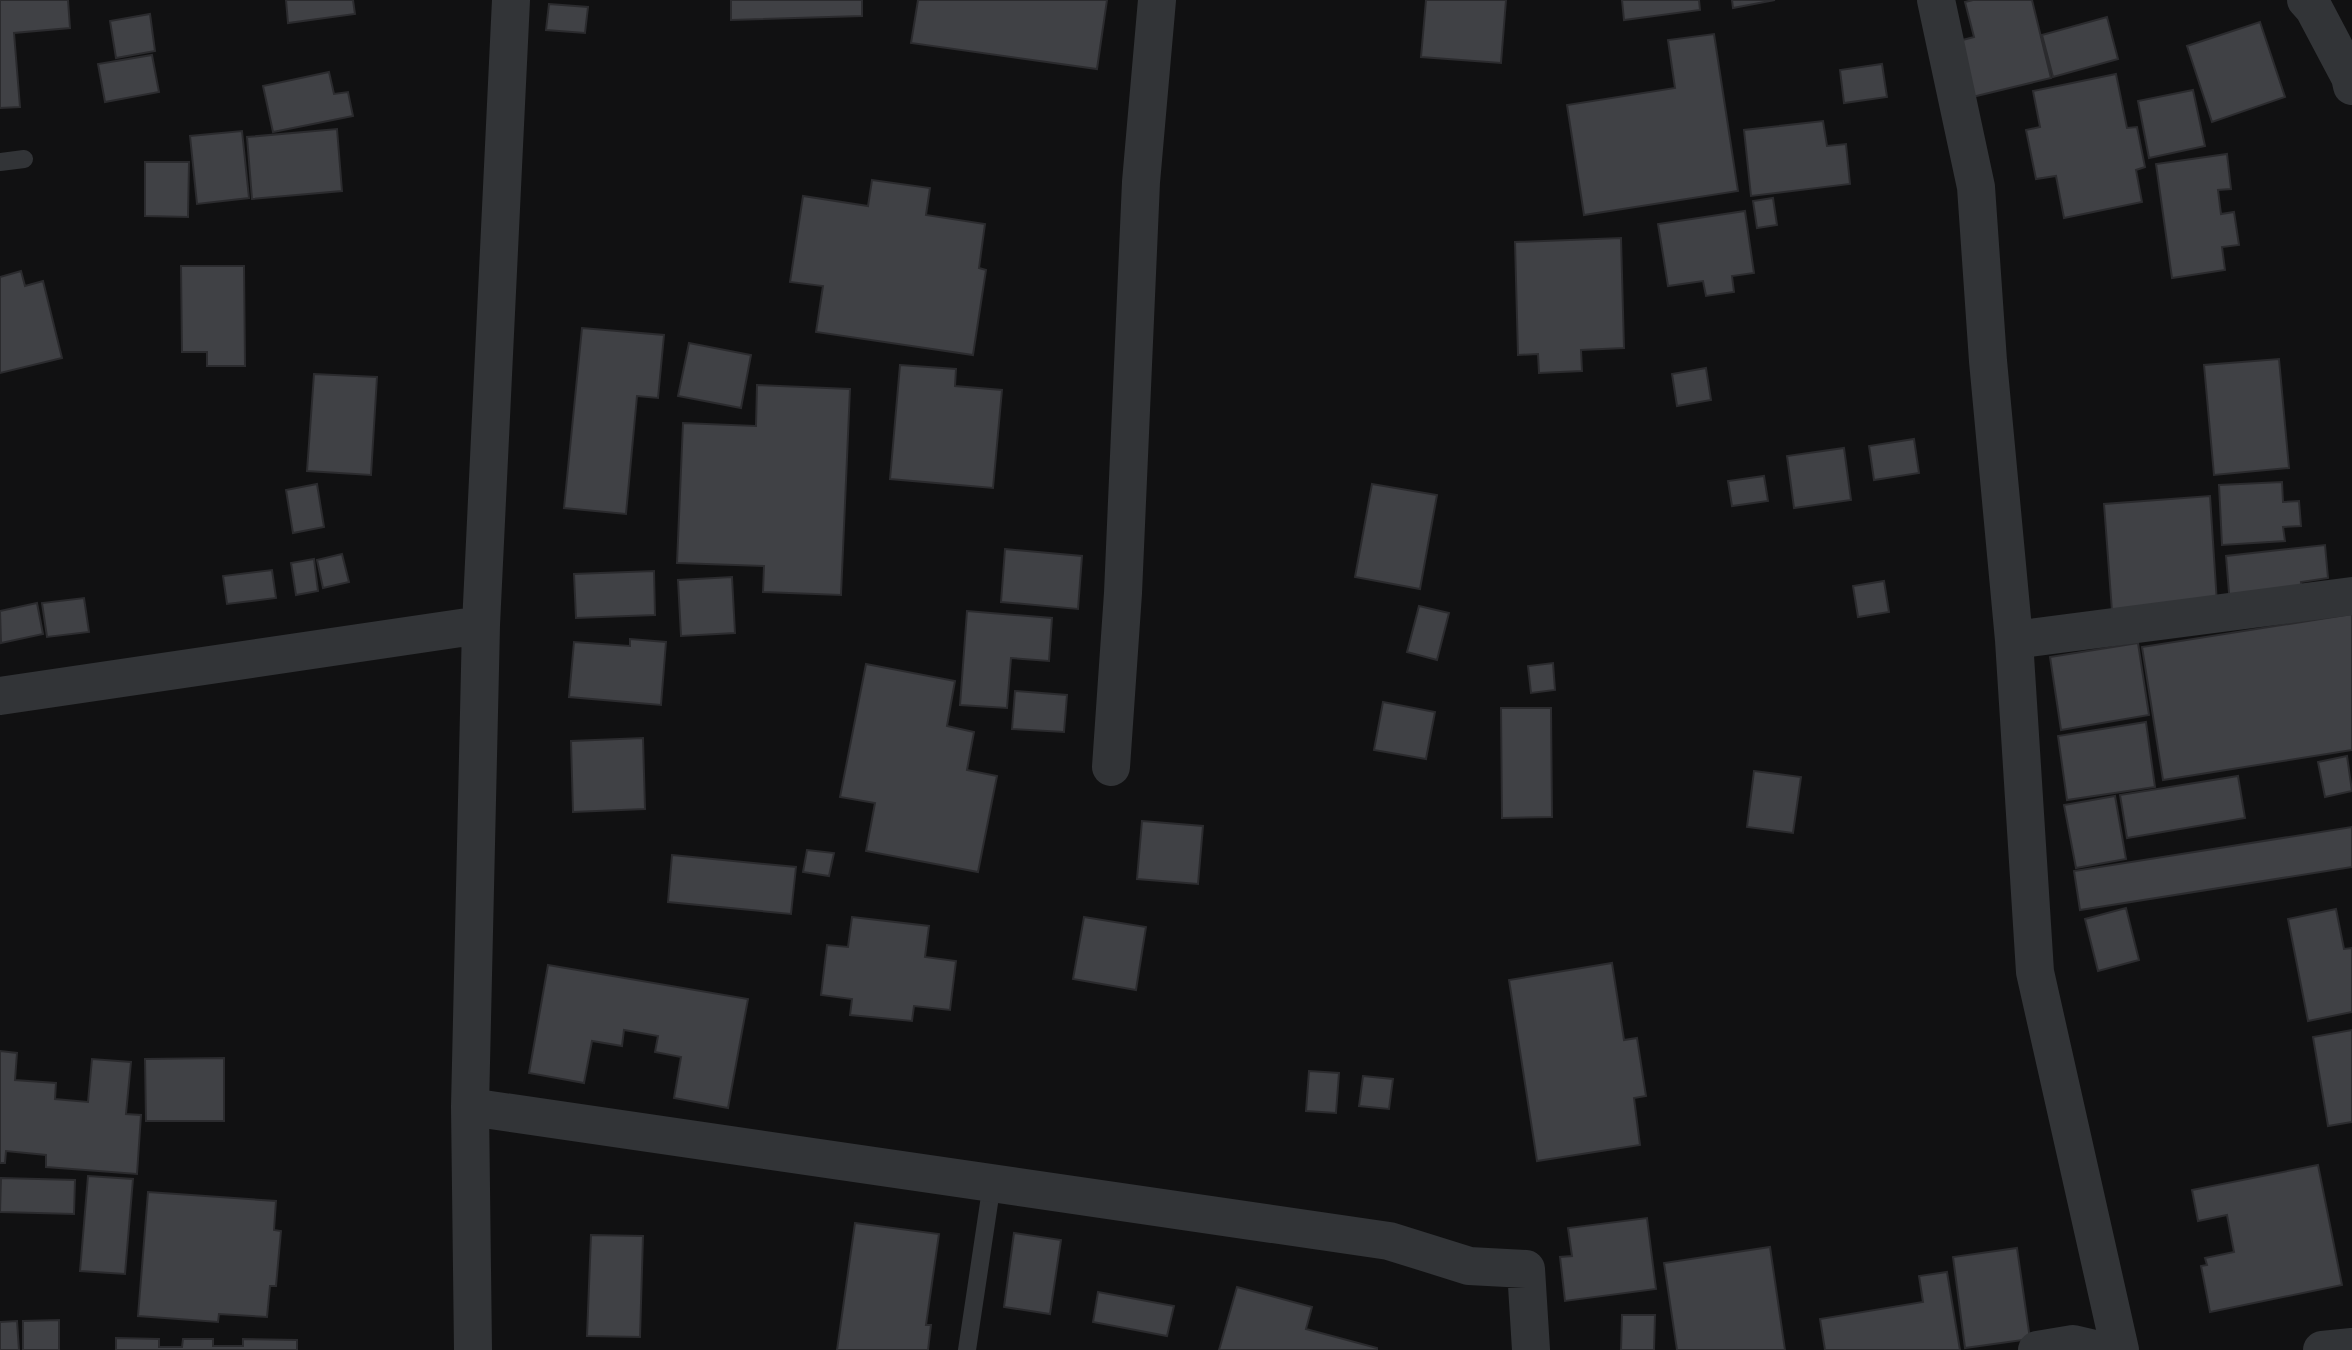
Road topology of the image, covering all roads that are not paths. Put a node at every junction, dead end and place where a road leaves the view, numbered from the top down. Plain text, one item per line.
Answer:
1 (511, 0) edge
2 (1157, 0) edge
3 (1936, 0) edge
4 (2306, 0) edge
5 (2352, 86) edge
6 (24, 159) dead end
7 (0, 162) edge
8 (2352, 596) edge
9 (481, 625) junction
10 (2014, 640) junction
11 (0, 696) edge
12 (1111, 767) dead end
13 (470, 1107) junction
14 (992, 1183) junction
15 (2352, 1347) edge
16 (473, 1350) edge
17 (967, 1350) edge
18 (1531, 1350) edge
19 (2037, 1350) edge
20 (2099, 1350) edge
21 (2120, 1350) edge
22 (2322, 1350) edge

1 - 9 street
2 - 12 street
3 - 10 street
4 - 5 street
6 - 7 lane
8 - 10 street
9 - 11 street
9 - 13 street
10 - 21 street
13 - 14 street
13 - 16 street
14 - 17 lane
14 - 18 street
15 - 22 street
19 - 20 street

